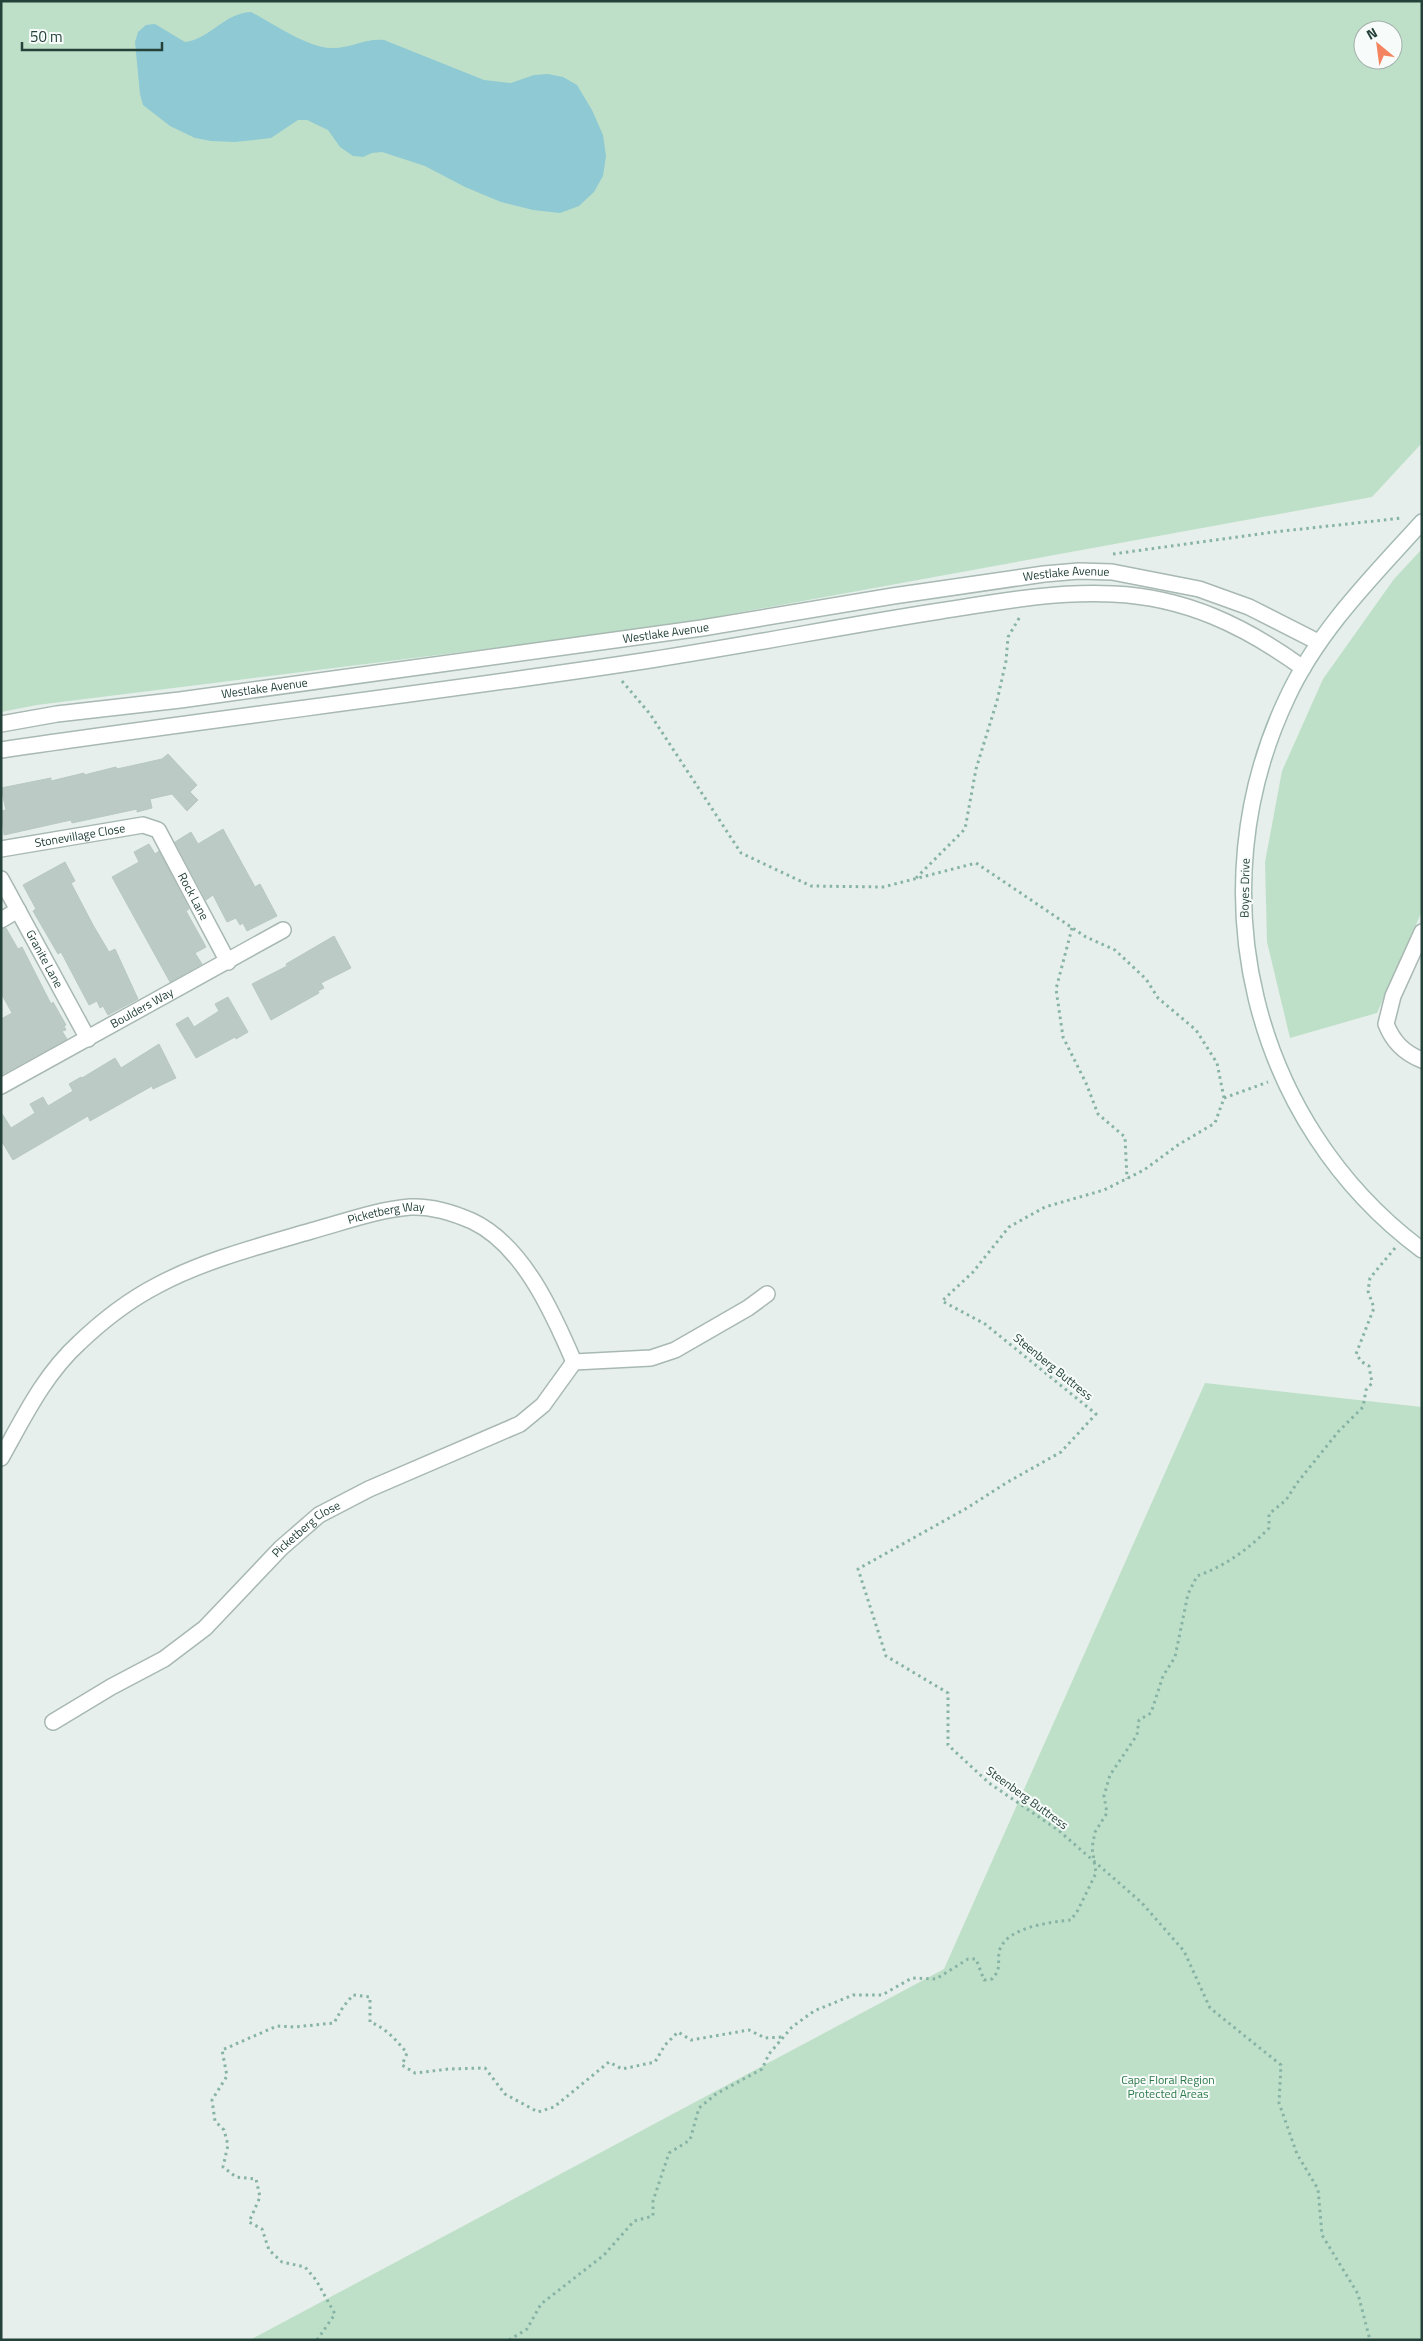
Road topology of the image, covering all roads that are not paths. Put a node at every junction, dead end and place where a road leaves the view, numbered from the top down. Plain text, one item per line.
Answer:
1 (1415, 520) edge
2 (1318, 642) junction
3 (1303, 668) junction
4 (1, 724) edge
5 (1, 750) edge
6 (158, 830) joint
7 (1, 849) edge
8 (1, 879) edge
9 (18, 910) junction
10 (1, 920) edge
11 (284, 930) dead end
12 (1422, 932) edge
13 (228, 962) junction
14 (88, 1038) junction
15 (1422, 1060) edge
16 (1, 1086) edge
17 (1422, 1250) edge
18 (767, 1294) dead end
19 (574, 1362) junction
20 (1, 1458) edge
21 (53, 1722) dead end

1 - 2 street, Boyes Drive
2 - 3 street, Boyes Drive
2 - 4 street, Westlake Avenue
3 - 5 street, Westlake Avenue
3 - 17 street, Boyes Drive
6 - 7 street, Stonevillage Close
6 - 13 street, Rock Lane
8 - 9 street, Granite Lane
9 - 10 street
9 - 14 street, Granite Lane
11 - 13 street, Boulders Way
12 - 15 street
13 - 14 street, Boulders Way
14 - 16 street, Boulders Way
18 - 19 street
19 - 20 street, Picketberg Way
19 - 21 street, Picketberg Close

